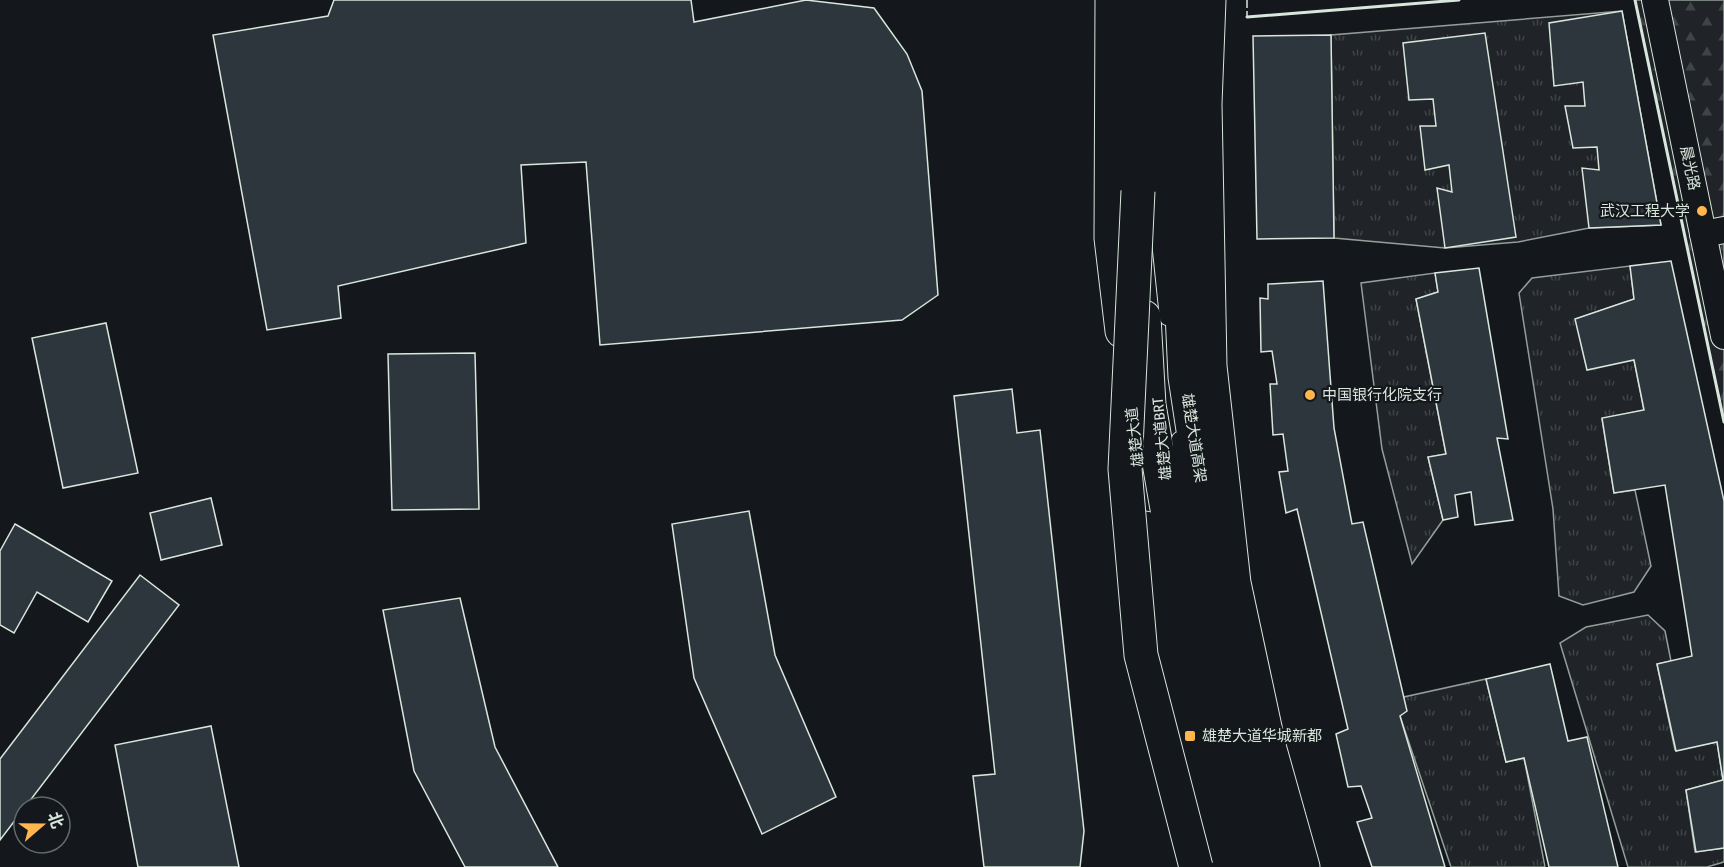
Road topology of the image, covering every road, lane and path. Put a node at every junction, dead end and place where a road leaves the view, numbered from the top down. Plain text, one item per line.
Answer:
1 (1112, 0) edge
2 (1141, 0) edge
3 (1159, 0) edge
4 (1180, 0) edge
5 (1209, 0) edge
6 (1655, 0) edge
7 (1138, 191) junction
8 (1714, 232) edge
9 (1168, 332) dead end
10 (1724, 336) edge
11 (1170, 355) dead end
12 (1175, 402) dead end
13 (1177, 426) dead end
14 (1196, 867) edge
15 (1218, 867) edge
16 (1242, 867) edge
17 (1263, 867) edge
18 (1284, 867) edge
19 (1303, 867) edge

1 - 15 main road, 雄楚大道
2 - 7 main road
3 - 9 lane
4 - 18 main road, 雄楚大道高架
5 - 19 main road
6 - 8 street, 晨光路
7 - 14 main road, bridge
7 - 16 main road, bridge
8 - 10 street, 晨光路
11 - 12 lane, 雄楚大道BRT
13 - 17 lane, 雄楚大道BRT

